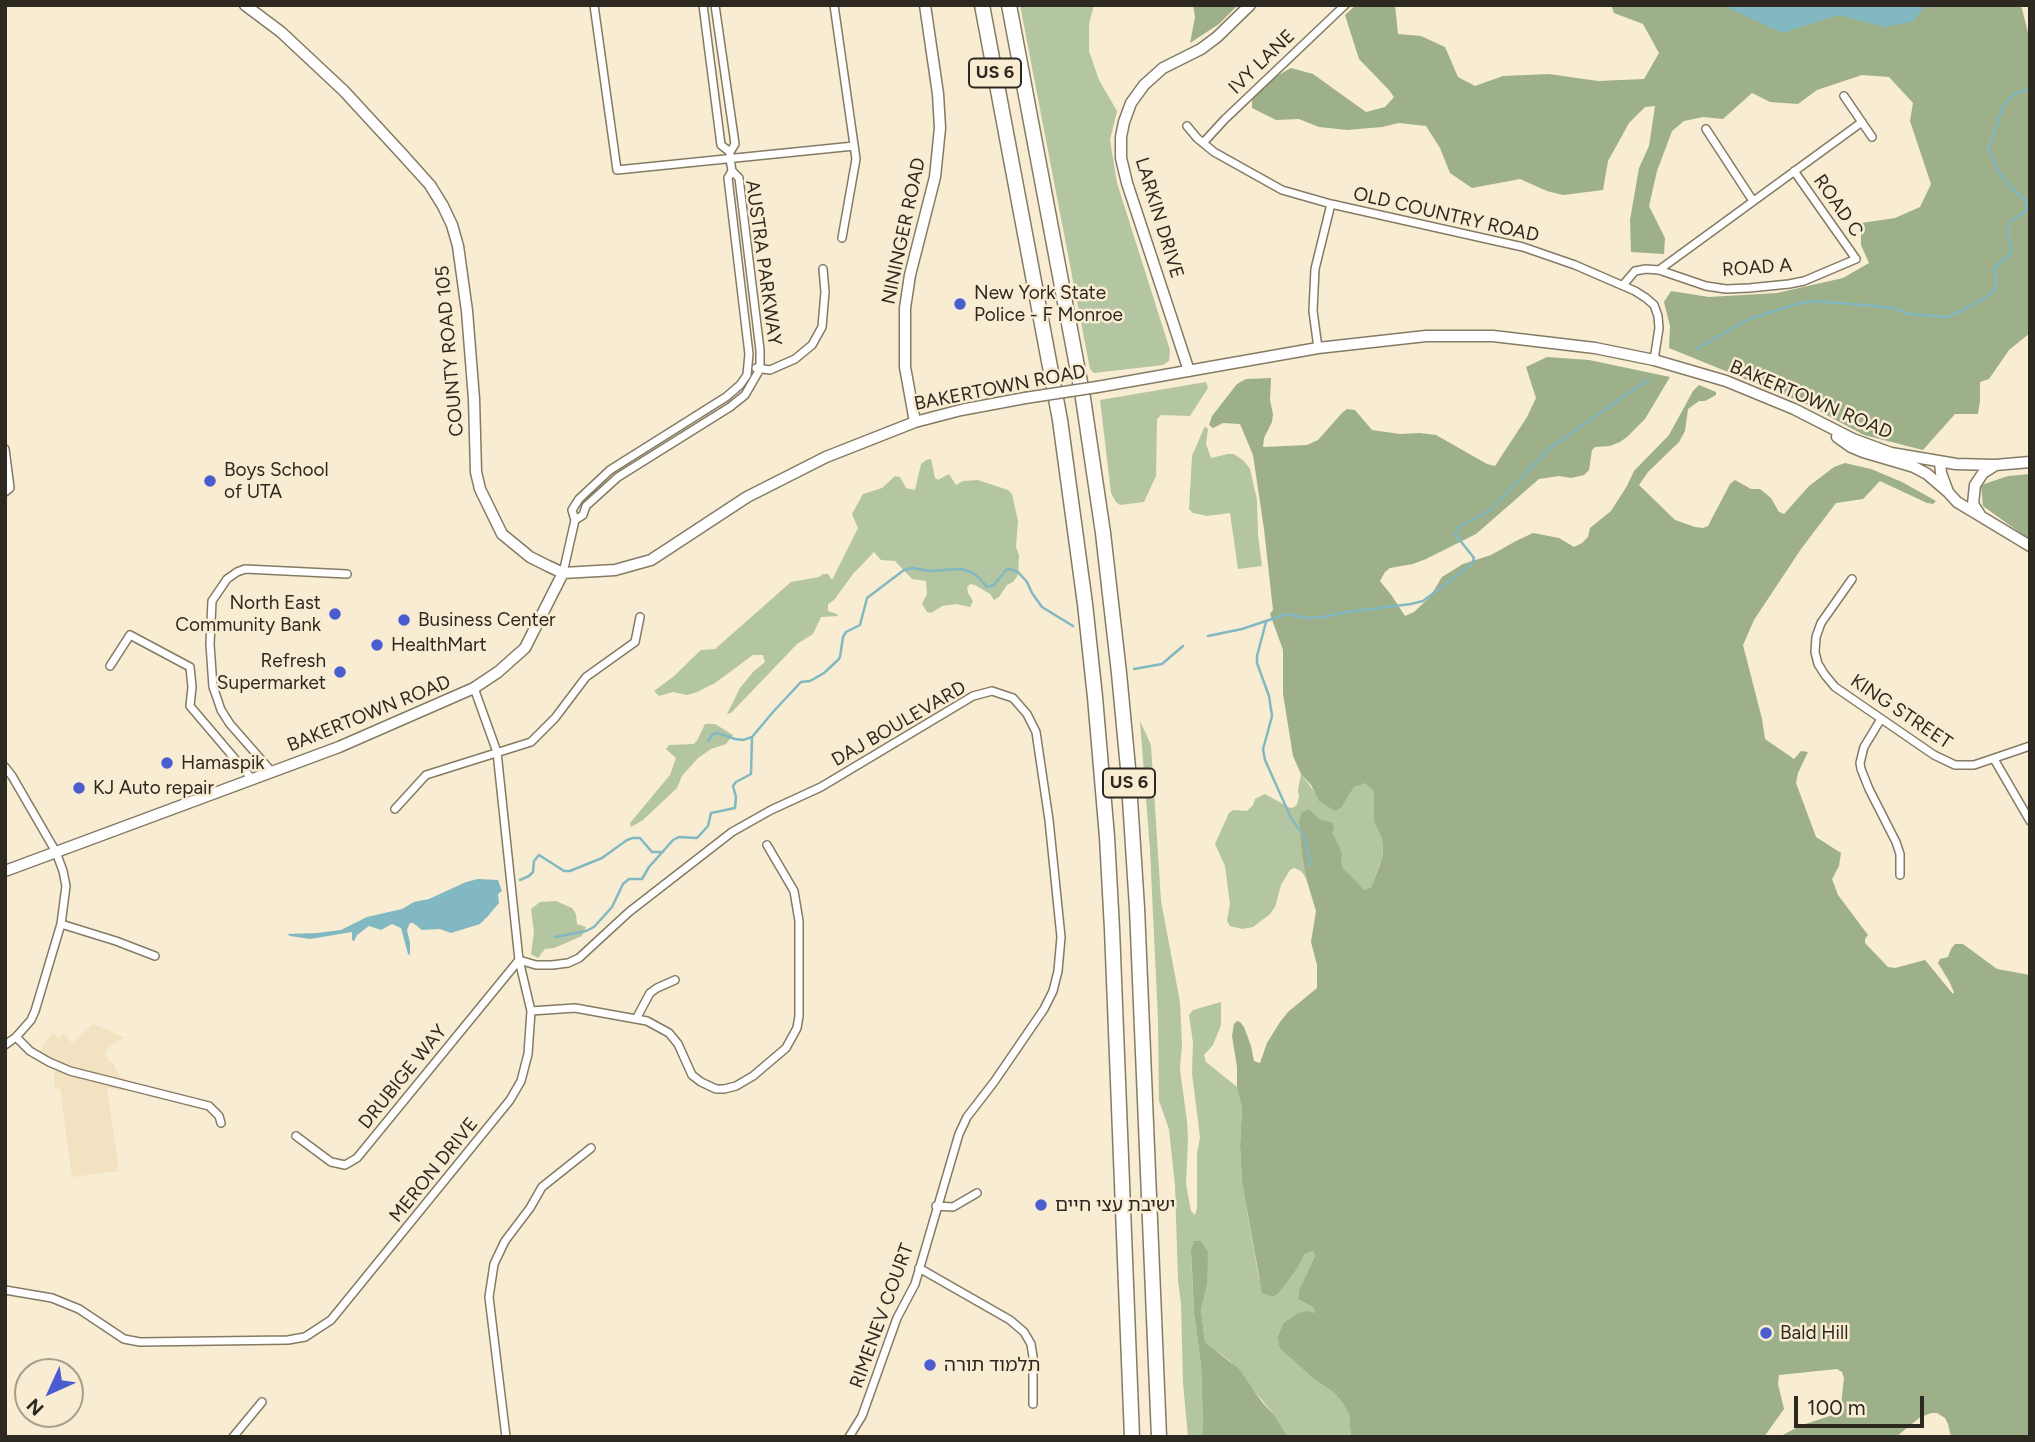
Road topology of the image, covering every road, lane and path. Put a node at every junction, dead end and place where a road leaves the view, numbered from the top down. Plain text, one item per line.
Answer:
1 (245, 5) edge
2 (594, 5) edge
3 (703, 5) edge
4 (715, 5) edge
5 (834, 5) edge
6 (925, 5) edge
7 (982, 5) edge
8 (1009, 5) edge
9 (1250, 5) edge
10 (1345, 5) edge
11 (1844, 96) dead end
12 (1862, 122) junction
13 (1187, 126) dead end
14 (1706, 129) dead end
15 (1872, 137) dead end
16 (1203, 143) junction
17 (855, 146) junction
18 (730, 155) junction
19 (732, 171) junction
20 (1794, 171) junction
21 (1753, 201) junction
22 (1331, 204) junction
23 (842, 237) dead end
24 (1856, 259) joint
25 (824, 269) dead end
26 (1659, 270) junction
27 (1623, 285) junction
28 (1318, 348) junction
29 (1654, 359) junction
30 (748, 367) junction
31 (760, 369) junction
32 (1189, 372) junction
33 (915, 422) junction
34 (1825, 426) junction
35 (5, 449) edge
36 (1940, 462) junction
37 (2030, 463) edge
38 (1995, 465) junction
39 (5, 492) edge
40 (1948, 492) junction
41 (575, 520) junction
42 (1984, 520) junction
43 (2030, 546) edge
44 (563, 573) junction
45 (347, 574) dead end
46 (1852, 579) dead end
47 (640, 617) dead end
48 (110, 666) dead end
49 (474, 688) junction
50 (1881, 719) junction
51 (2030, 746) edge
52 (497, 752) junction
53 (1994, 759) junction
54 (5, 767) edge
55 (272, 772) junction
56 (252, 779) junction
57 (395, 809) dead end
58 (2030, 821) edge
59 (767, 845) dead end
60 (56, 852) junction
61 (5, 871) edge
62 (1900, 874) dead end
63 (61, 924) junction
64 (155, 956) dead end
65 (519, 960) junction
66 (675, 981) dead end
67 (531, 1011) junction
68 (636, 1019) junction
69 (16, 1037) junction
70 (5, 1045) edge
71 (220, 1123) dead end
72 (296, 1136) dead end
73 (591, 1148) dead end
74 (977, 1193) dead end
75 (936, 1206) junction
76 (919, 1268) junction
77 (5, 1290) edge
78 (262, 1402) dead end
79 (1033, 1404) dead end
80 (233, 1437) edge
81 (506, 1437) edge
82 (849, 1437) edge
83 (1132, 1437) edge
84 (1159, 1437) edge

1 - 44 main road, COUNTY ROAD 105
2 - 18 street
3 - 18 street, AUSTRA PARKWAY
4 - 18 street, AUSTRA PARKWAY
5 - 17 street
6 - 33 main road, NININGER ROAD
7 - 83 highway, US 6
8 - 84 highway, US 6
9 - 32 main road, LARKIN DRIVE
10 - 16 street, IVY LANE
11 - 12 street
12 - 15 street
12 - 20 street
13 - 16 street, OLD COUNTRY ROAD
14 - 21 street
16 - 22 street, OLD COUNTRY ROAD
17 - 18 street
17 - 23 street
18 - 19 street, AUSTRA PARKWAY
19 - 30 street, AUSTRA PARKWAY
19 - 31 street, AUSTRA PARKWAY
20 - 21 street
20 - 24 street, ROAD C
21 - 26 street
22 - 27 street, OLD COUNTRY ROAD
22 - 28 street
24 - 26 street, ROAD A
25 - 31 street
26 - 27 street
27 - 29 street, OLD COUNTRY ROAD
28 - 29 main road, BAKERTOWN ROAD
28 - 32 main road, BAKERTOWN ROAD
29 - 34 main road, BAKERTOWN ROAD
30 - 31 street
30 - 41 street, AUSTRA PARKWAY
31 - 41 street, AUSTRA PARKWAY
32 - 33 main road, BAKERTOWN ROAD, bridge
33 - 44 main road, BAKERTOWN ROAD
34 - 36 main road, BAKERTOWN ROAD
34 - 40 main road
35 - 39 street
36 - 38 main road, BAKERTOWN ROAD
36 - 40 main road
37 - 38 main road, BAKERTOWN ROAD
38 - 42 main road
40 - 42 main road
41 - 44 street, AUSTRA PARKWAY
42 - 43 main road
44 - 49 main road, BAKERTOWN ROAD
45 - 55 street
46 - 50 street, KING STREET
47 - 52 street
48 - 56 street
49 - 52 street, MERON DRIVE
49 - 55 main road, BAKERTOWN ROAD
50 - 53 street, KING STREET
50 - 62 street
51 - 53 street, KING STREET
52 - 57 street
52 - 65 street, MERON DRIVE
53 - 58 street
54 - 60 street
55 - 56 main road, BAKERTOWN ROAD
56 - 60 main road, BAKERTOWN ROAD
59 - 68 street
60 - 61 main road, BAKERTOWN ROAD
60 - 63 street
63 - 64 street
63 - 69 street
65 - 67 street, MERON DRIVE
65 - 72 street, DRUBIGE WAY
65 - 75 street, DAJ BOULEVARD
66 - 68 street
67 - 68 street
67 - 77 street, MERON DRIVE
69 - 70 street
69 - 71 street
73 - 81 street
74 - 75 street
75 - 76 street, RIMENEV COURT
76 - 79 street
76 - 82 street, RIMENEV COURT
78 - 80 street

